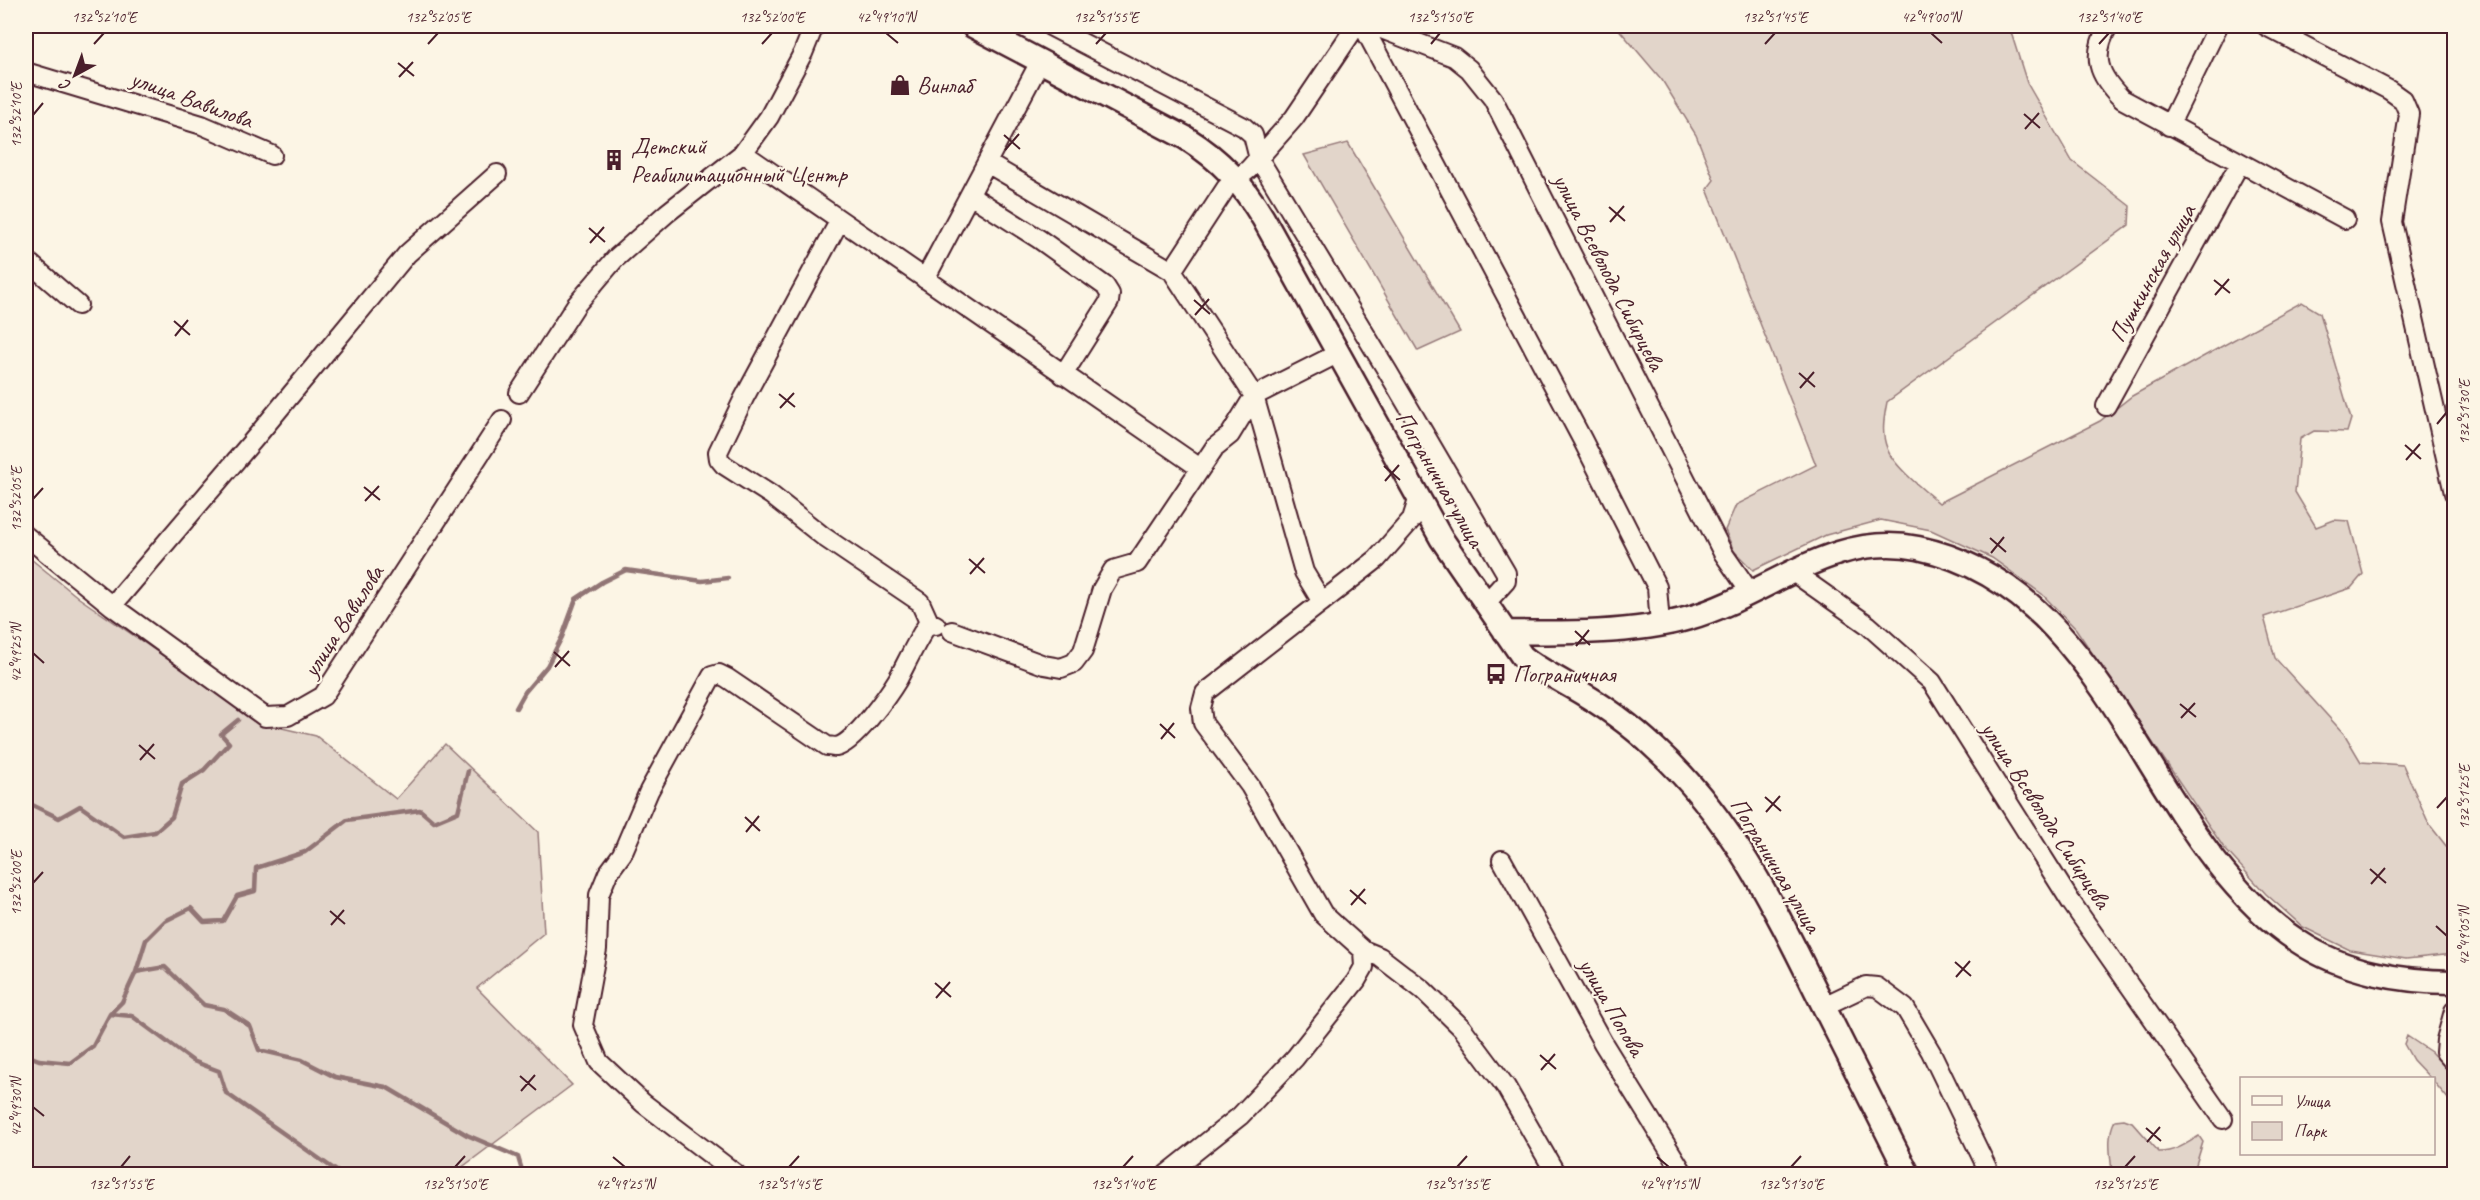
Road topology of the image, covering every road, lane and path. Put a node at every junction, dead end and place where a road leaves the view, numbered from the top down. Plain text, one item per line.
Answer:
1 (814, 26) edge
2 (973, 26) edge
3 (1050, 26) edge
4 (1356, 26) edge
5 (1363, 26) edge
6 (1374, 26) edge
7 (2108, 26) edge
8 (2217, 26) edge
9 (2266, 26) edge
10 (1041, 60) junction
11 (26, 72) edge
12 (2169, 126) junction
13 (743, 153) junction
14 (272, 155) dead end
15 (1259, 159) junction
16 (987, 163) junction
17 (2240, 164) junction
18 (497, 174) dead end
19 (1236, 178) junction
20 (970, 195) junction
21 (2345, 219) dead end
22 (840, 220) junction
23 (26, 260) edge
24 (1173, 272) junction
25 (925, 279) junction
26 (78, 304) dead end
27 (1339, 353) junction
28 (1063, 375) junction
29 (519, 393) dead end
30 (1254, 396) junction
31 (2106, 406) dead end
32 (502, 420) dead end
33 (1200, 468) junction
34 (2454, 493) edge
35 (1418, 500) junction
36 (26, 537) edge
37 (1793, 572) junction
38 (1750, 592) junction
39 (1322, 602) junction
40 (1485, 604) junction
41 (112, 606) junction
42 (1660, 624) junction
43 (939, 626) junction
44 (1505, 632) junction
45 (1502, 860) dead end
46 (1363, 950) junction
47 (2454, 982) edge
48 (1824, 1006) junction
49 (2454, 1011) edge
50 (2454, 1062) edge
51 (2223, 1119) dead end
52 (736, 1174) edge
53 (1167, 1174) edge
54 (1556, 1174) edge
55 (1684, 1174) edge
56 (1908, 1174) edge
57 (1990, 1174) edge

1 - 13 street
2 - 10 main road, Пограничная улица
3 - 15 street
4 - 15 street
5 - 42 street
6 - 38 street, улица Всеволода Сибирцева
7 - 12 street
8 - 12 street
9 - 34 street
10 - 16 street
10 - 19 main road, Пограничная улица
11 - 14 street, улица Вавилова
12 - 17 street
13 - 22 street
13 - 29 street
15 - 19 street
15 - 40 street
16 - 20 street
16 - 24 street
17 - 21 street
17 - 31 street, Пушкинская улица
18 - 41 street
19 - 24 street
19 - 27 main road, Пограничная улица
20 - 25 street
20 - 28 street
22 - 25 street
22 - 43 street
23 - 26 street
24 - 30 street
25 - 28 street
27 - 30 street
27 - 35 main road, Пограничная улица
28 - 33 street
30 - 33 street
30 - 39 street
32 - 41 street, улица Вавилова
33 - 43 street
35 - 39 street
35 - 40 main road, Пограничная улица
36 - 41 street, улица Вавилова
37 - 38 main road
37 - 47 main road
37 - 51 street, улица Всеволода Сибирцева
38 - 42 main road
39 - 46 street
40 - 44 main road, Пограничная улица
42 - 44 main road
43 - 52 street
44 - 48 main road, Пограничная улица
45 - 55 street, улица Попова
46 - 53 street
46 - 54 street
48 - 56 main road, Пограничная улица
48 - 57 street
49 - 50 street

